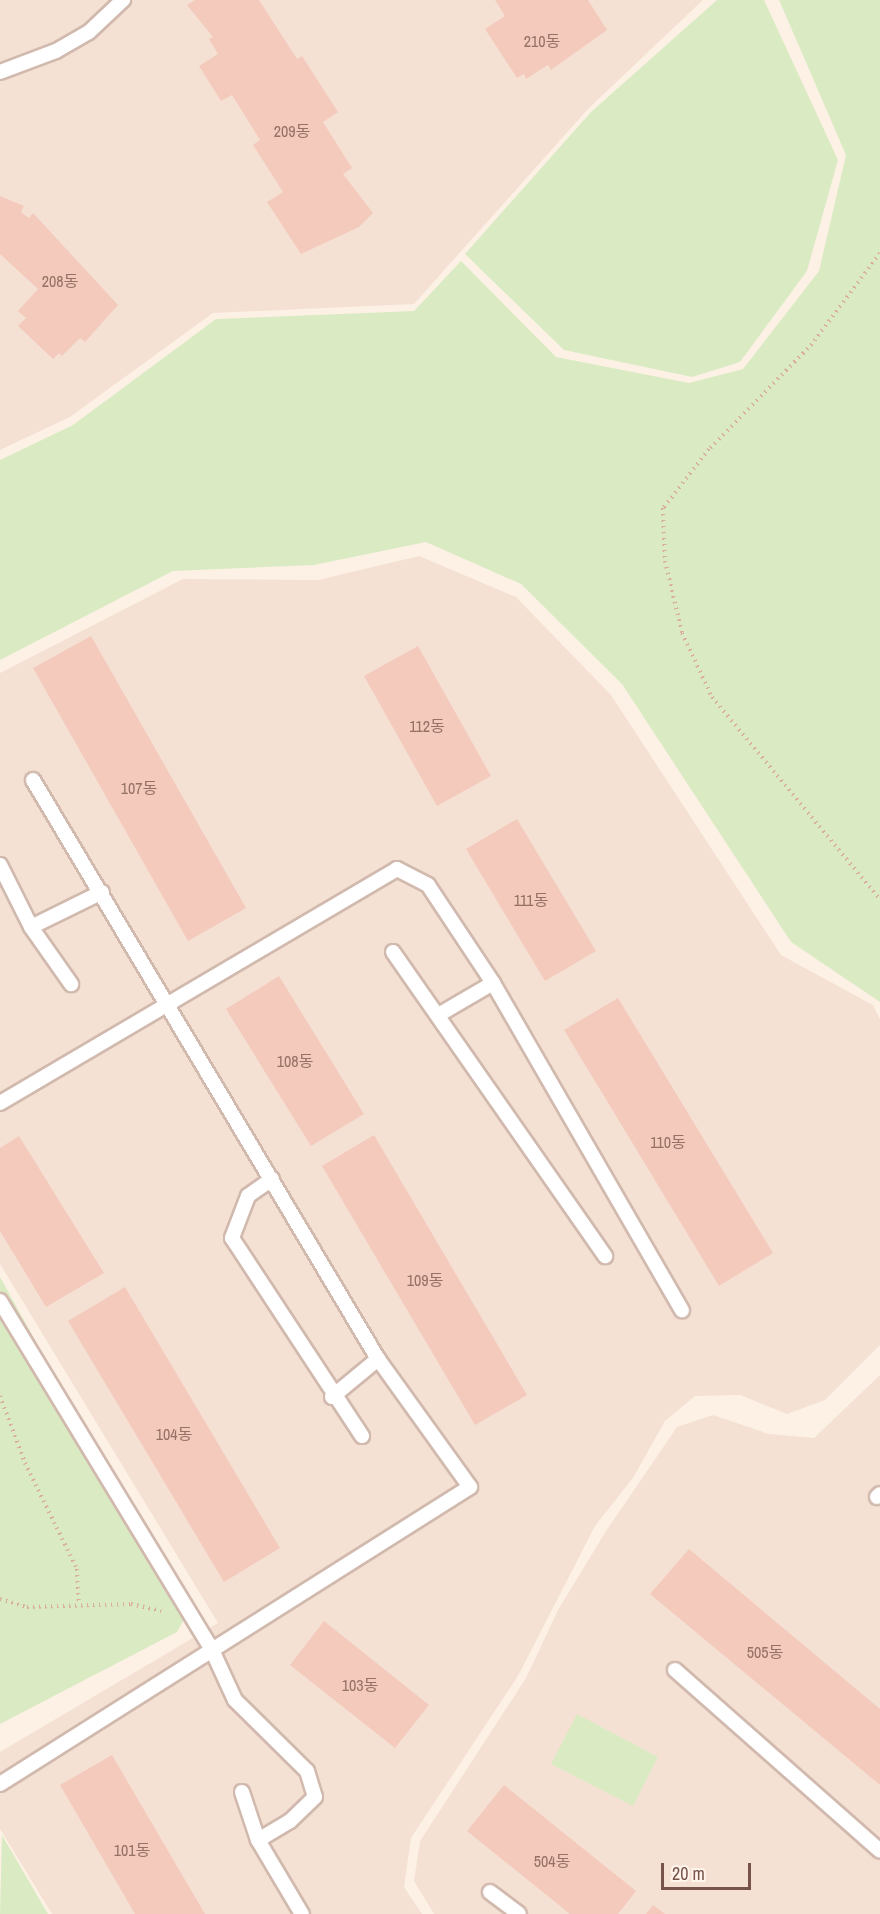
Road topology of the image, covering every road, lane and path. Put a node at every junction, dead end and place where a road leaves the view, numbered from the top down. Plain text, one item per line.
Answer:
1 (123, 0) edge
2 (0, 72) edge
3 (880, 253) edge
4 (33, 780) dead end
5 (0, 865) edge
6 (102, 892) junction
7 (880, 899) edge
8 (31, 927) junction
9 (393, 952) dead end
10 (493, 983) junction
11 (71, 984) dead end
12 (167, 1006) junction
13 (440, 1014) junction
14 (0, 1103) edge
15 (272, 1179) junction
16 (605, 1256) dead end
17 (0, 1301) edge
18 (682, 1310) dead end
19 (378, 1359) junction
20 (0, 1396) edge
21 (332, 1397) junction
22 (362, 1436) dead end
23 (0, 1599) edge
24 (79, 1605) junction
25 (165, 1612) dead end
26 (212, 1650) junction
27 (675, 1671) dead end
28 (0, 1784) edge
29 (242, 1792) dead end
30 (258, 1840) junction
31 (880, 1851) edge
32 (490, 1892) dead end
33 (302, 1914) edge
34 (519, 1914) edge

1 - 2 lane
3 - 7 path
4 - 6 lane
5 - 8 lane
6 - 8 lane
6 - 12 lane
8 - 11 lane
9 - 13 lane
10 - 12 lane
10 - 13 lane
10 - 18 lane
12 - 14 lane
12 - 15 lane
13 - 16 lane
15 - 19 lane
15 - 21 lane
17 - 26 lane
19 - 21 lane
19 - 26 lane
20 - 24 path
21 - 22 lane
23 - 24 path
24 - 25 path
26 - 28 lane
26 - 30 lane
27 - 31 lane
29 - 30 lane
30 - 33 lane
32 - 34 lane

